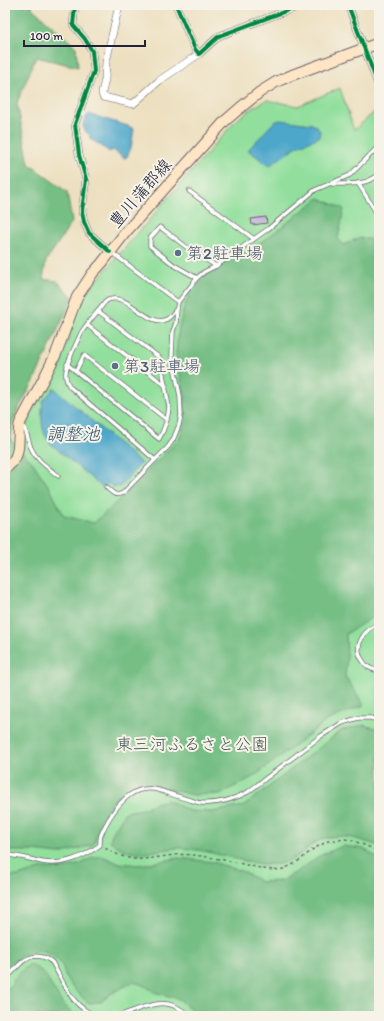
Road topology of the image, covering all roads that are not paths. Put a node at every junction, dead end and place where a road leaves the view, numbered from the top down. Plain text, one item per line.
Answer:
1 (75, 5) edge
2 (119, 5) edge
3 (176, 5) edge
4 (302, 5) edge
5 (348, 5) edge
6 (379, 43) edge
7 (364, 48) junction
8 (199, 54) junction
9 (379, 87) edge
10 (379, 146) edge
11 (379, 174) edge
12 (358, 183) junction
13 (328, 184) junction
14 (189, 191) dead end
15 (379, 217) edge
16 (254, 239) junction
17 (110, 252) junction
18 (216, 266) junction
19 (197, 278) junction
20 (178, 302) junction
21 (177, 308) junction
22 (98, 311) junction
23 (87, 325) junction
24 (67, 364) junction
25 (76, 371) junction
26 (166, 386) junction
27 (167, 420) junction
28 (20, 423) junction
29 (155, 460) junction
30 (5, 469) edge
31 (58, 476) dead end
32 (106, 487) dead end
33 (379, 624) edge
34 (379, 671) edge
35 (379, 720) edge
36 (5, 855) edge
37 (5, 978) edge
38 (97, 1016) edge
39 (117, 1016) edge
40 (189, 1016) edge

1 - 17 street
2 - 8 street
3 - 8 street
4 - 8 street
5 - 7 street
6 - 7 main road, 豊川蒲郡線
7 - 9 street
7 - 17 main road, 豊川蒲郡線
10 - 13 lane
11 - 12 lane
12 - 13 lane
12 - 15 lane
13 - 16 lane
14 - 16 lane
16 - 18 lane
17 - 20 lane
17 - 28 main road, 豊川蒲郡線
18 - 19 lane
18 - 19 lane
19 - 20 lane
20 - 21 lane
21 - 22 lane
21 - 29 lane
22 - 23 lane
22 - 26 lane
23 - 24 lane
23 - 26 lane
24 - 25 lane
24 - 29 lane
25 - 27 lane
25 - 27 lane
26 - 27 lane
28 - 30 main road, 豊川蒲郡線
28 - 31 lane
29 - 32 lane
33 - 34 lane
35 - 36 lane
37 - 38 lane
39 - 40 lane

